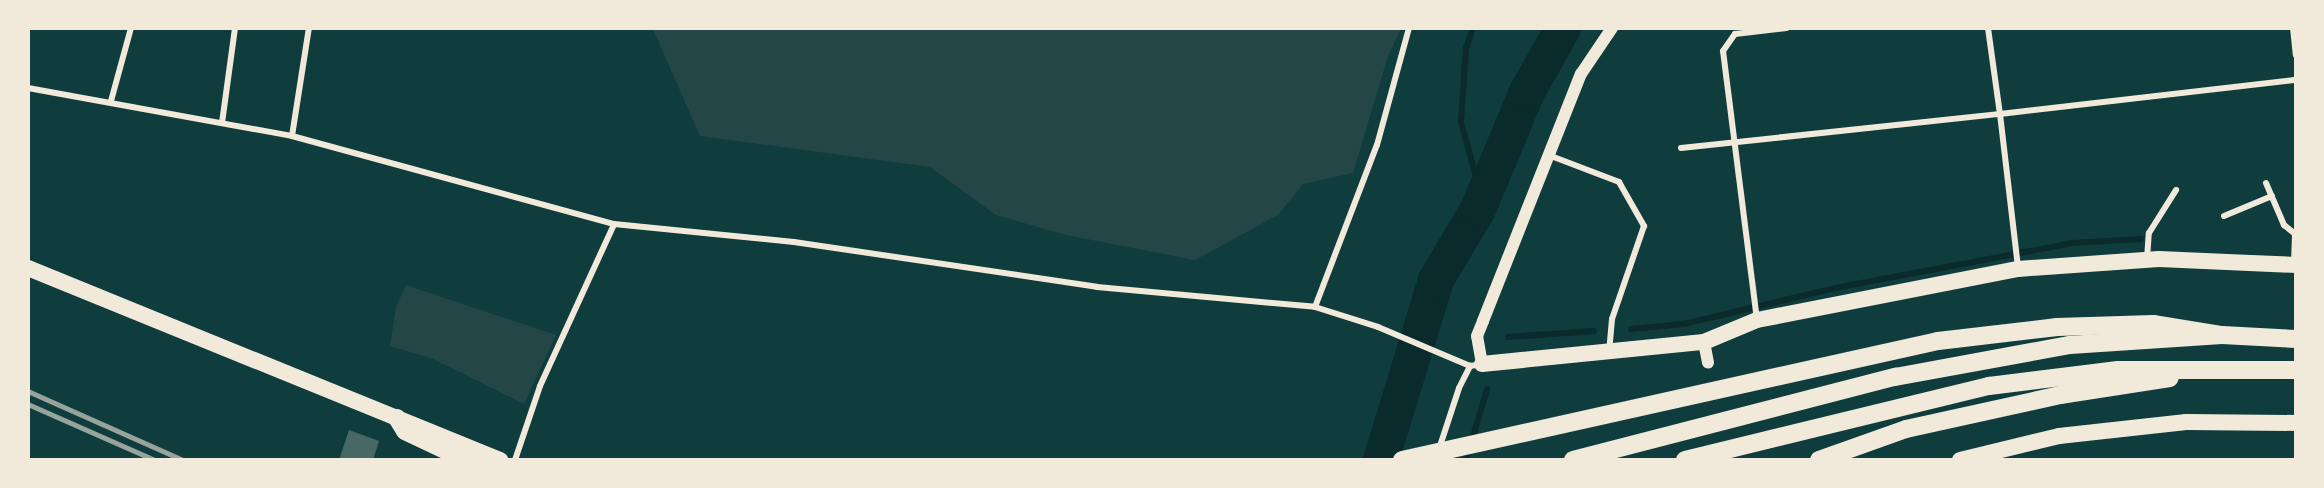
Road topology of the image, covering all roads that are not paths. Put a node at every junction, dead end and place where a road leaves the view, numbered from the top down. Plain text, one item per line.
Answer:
1 (131, 28) edge
2 (235, 28) edge
3 (309, 28) edge
4 (1409, 28) edge
5 (1612, 28) edge
6 (1787, 28) edge
7 (1988, 28) edge
8 (2293, 28) edge
9 (1737, 31) edge
10 (2295, 55) edge
11 (2295, 80) edge
12 (28, 88) edge
13 (111, 101) junction
14 (2000, 114) junction
15 (222, 123) junction
16 (292, 136) junction
17 (1733, 143) junction
18 (1681, 147) dead end
19 (1551, 156) junction
20 (2266, 183) dead end
21 (2176, 190) dead end
22 (2272, 196) junction
23 (2224, 216) dead end
24 (614, 224) junction
25 (2295, 232) edge
26 (2147, 260) junction
27 (2018, 265) junction
28 (2295, 265) edge
29 (28, 268) edge
30 (1315, 307) junction
31 (1756, 316) junction
32 (2222, 335) junction
33 (2295, 339) edge
34 (1704, 342) junction
35 (1609, 354) junction
36 (1708, 363) dead end
37 (1476, 365) junction
38 (2240, 367) junction
39 (2295, 370) edge
40 (397, 418) junction
41 (2295, 423) edge
42 (466, 459) edge
43 (500, 459) edge
44 (515, 459) edge
45 (1402, 459) edge
46 (1436, 459) edge
47 (1573, 459) edge
48 (1685, 459) edge
49 (1819, 459) edge
50 (1960, 459) edge

1 - 13 street
2 - 15 street
3 - 16 street
4 - 30 street
5 - 19 main road
6 - 9 street
7 - 14 street
8 - 10 street
9 - 17 street
11 - 14 street
12 - 13 street
13 - 15 street
14 - 17 street
14 - 27 street
15 - 16 street
16 - 24 street
17 - 18 street
17 - 31 street
19 - 35 street
19 - 37 main road
20 - 22 street
21 - 26 street
22 - 23 street
22 - 25 street
24 - 30 street
24 - 44 street
25 - 28 street
26 - 27 highway
26 - 28 highway
27 - 31 highway
29 - 40 highway
30 - 37 street
31 - 34 highway
32 - 33 highway
32 - 45 highway
32 - 47 highway
34 - 35 highway
34 - 36 main road
35 - 37 highway
37 - 46 street
38 - 39 highway
38 - 48 highway
38 - 49 highway
40 - 42 highway
40 - 43 highway
41 - 50 highway

